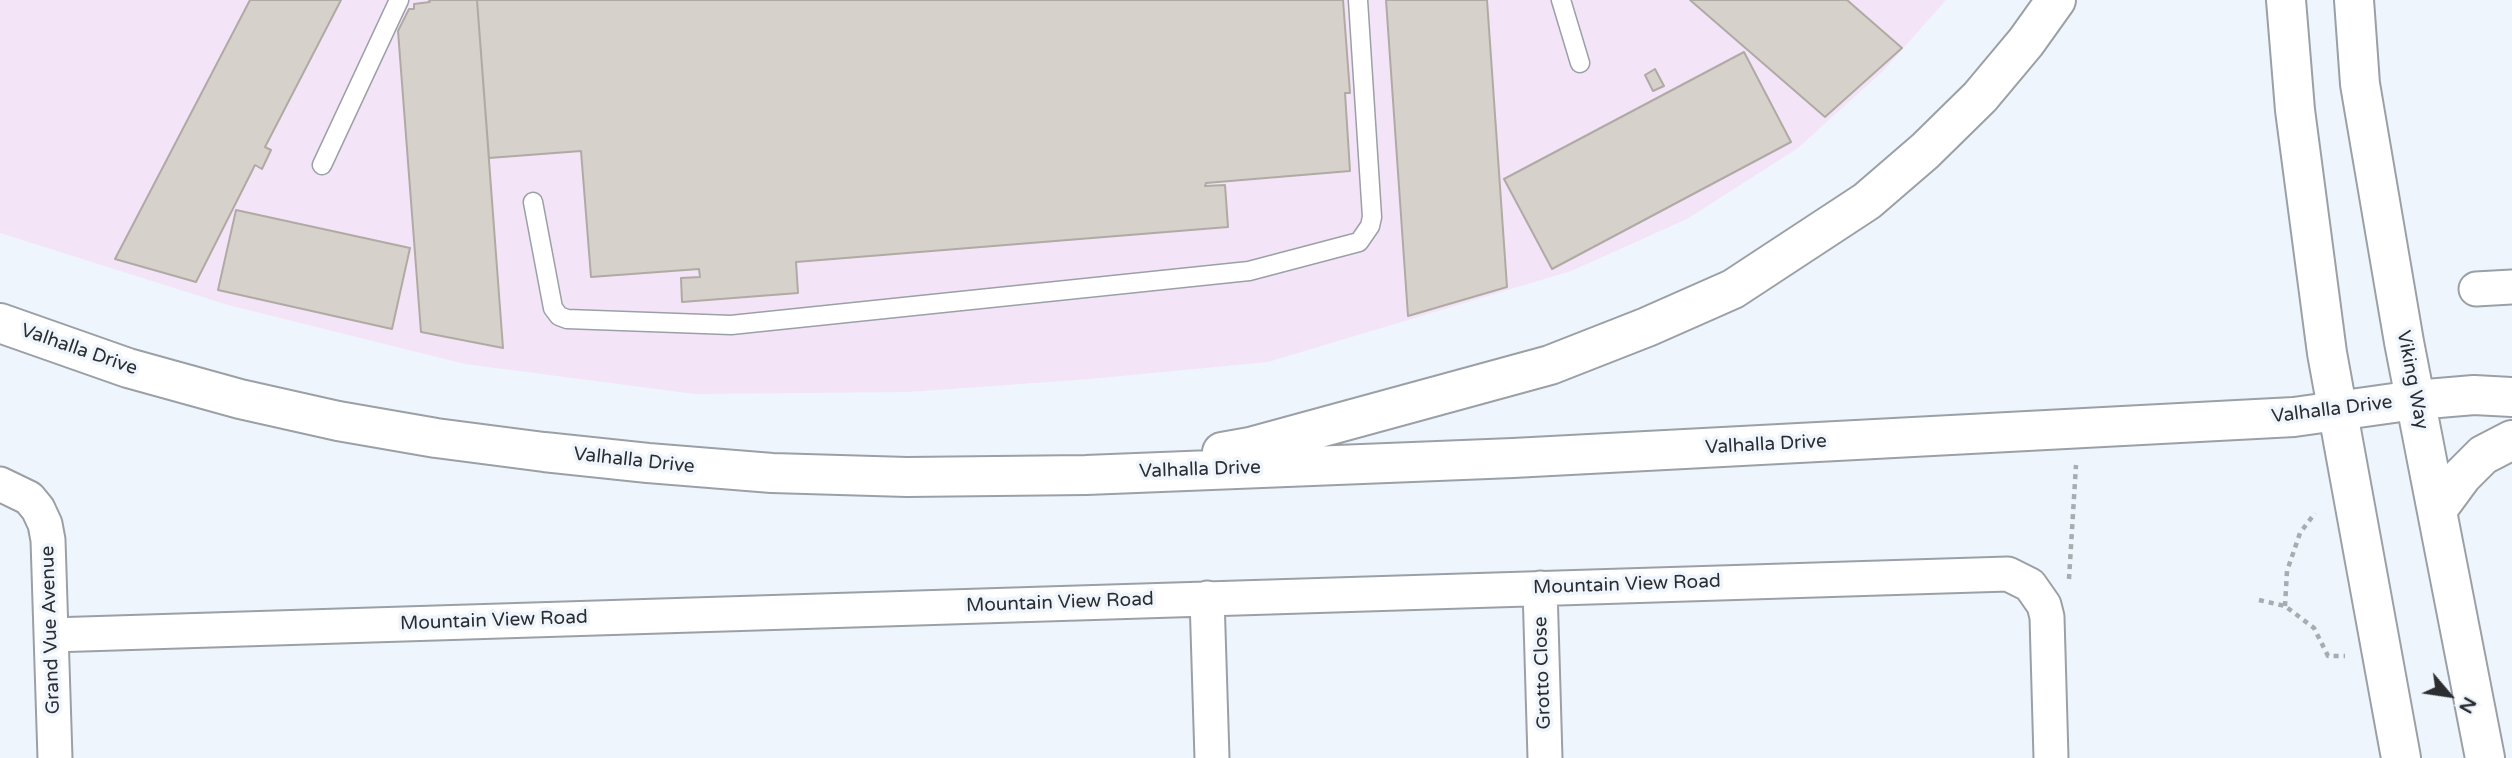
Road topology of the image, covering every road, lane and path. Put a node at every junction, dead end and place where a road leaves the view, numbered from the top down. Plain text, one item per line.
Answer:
1 (399, 0) edge
2 (1358, 0) edge
3 (1560, 0) edge
4 (2056, 0) edge
5 (2286, 0) edge
6 (2354, 0) edge
7 (1580, 63) dead end
8 (322, 166) dead end
9 (533, 202) dead end
10 (2512, 287) edge
11 (2476, 289) dead end
12 (0, 323) edge
13 (2512, 397) edge
14 (2416, 400) junction
15 (2338, 411) junction
16 (2512, 440) edge
17 (2077, 458) dead end
18 (1086, 475) junction
19 (0, 484) edge
20 (2437, 510) junction
21 (2315, 513) dead end
22 (2069, 580) dead end
23 (1540, 588) junction
24 (1207, 598) junction
25 (2259, 600) dead end
26 (2285, 606) junction
27 (51, 635) junction
28 (2352, 657) dead end
29 (55, 758) edge
30 (1212, 758) edge
31 (1545, 758) edge
32 (2051, 758) edge
33 (2401, 758) edge
34 (2485, 758) edge

1 - 8 lane
2 - 9 lane
3 - 7 lane
4 - 18 main road
5 - 15 main road
6 - 14 main road, Viking Way
10 - 11 street
12 - 18 main road, Valhalla Drive
13 - 14 main road, Valhalla Drive
14 - 15 main road, Valhalla Drive
14 - 20 main road, Viking Way
15 - 18 main road, Valhalla Drive
15 - 33 main road
16 - 20 main road
17 - 22 path
19 - 27 street, Grand Vue Avenue
20 - 34 main road, Viking Way
21 - 26 path
23 - 24 street, Mountain View Road
23 - 31 street, Grotto Close
23 - 32 street, Mountain View Road
24 - 27 street, Mountain View Road
24 - 30 street
25 - 26 path
26 - 28 path
27 - 29 street, Grand Vue Avenue

